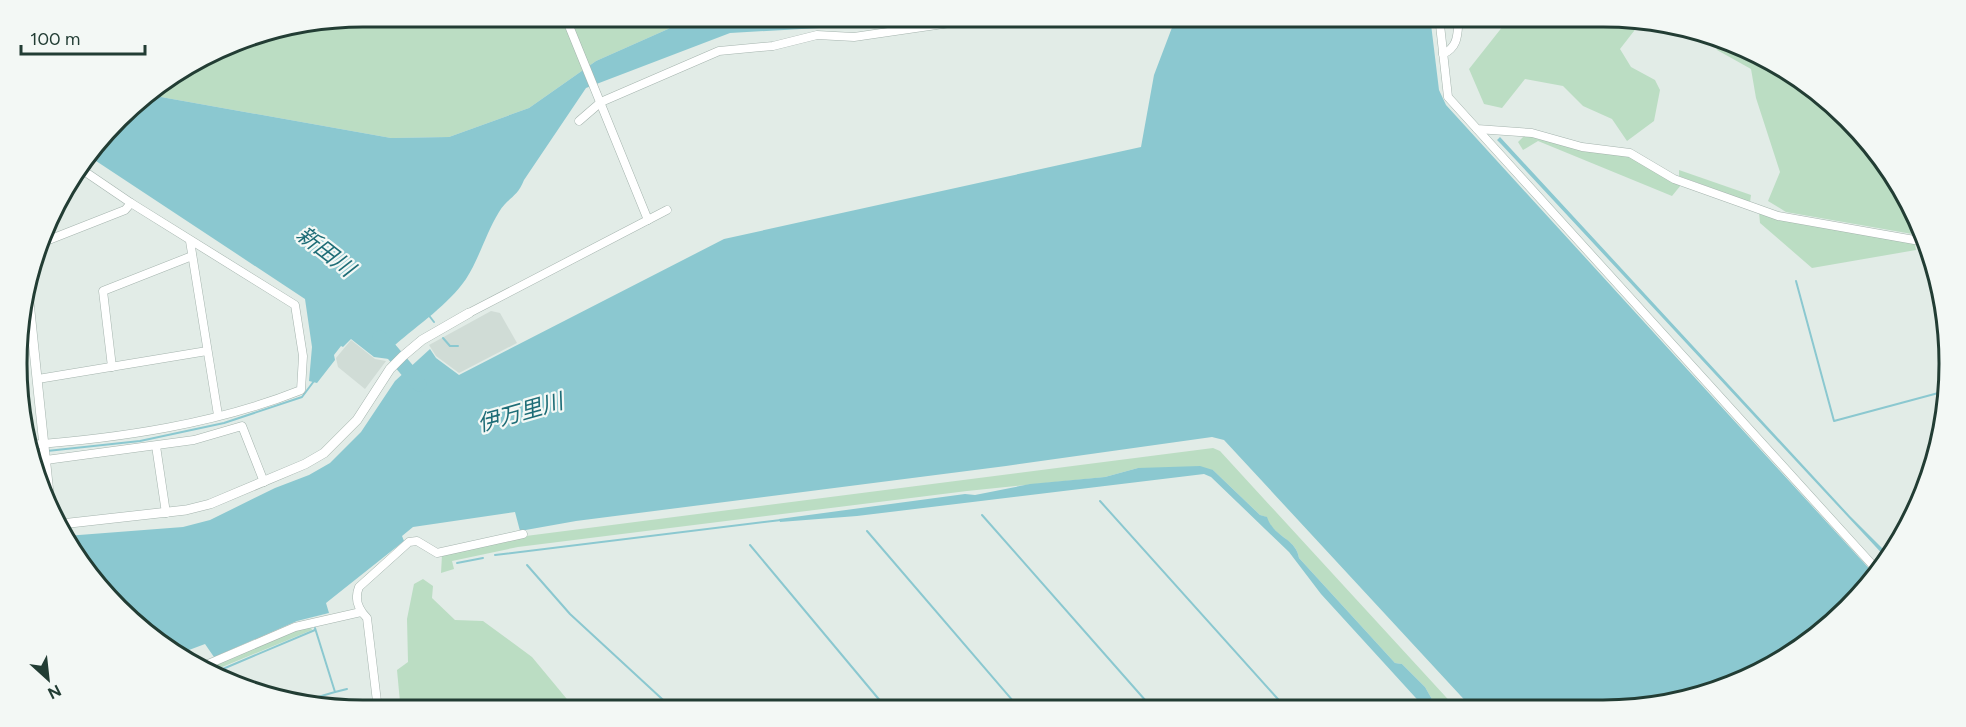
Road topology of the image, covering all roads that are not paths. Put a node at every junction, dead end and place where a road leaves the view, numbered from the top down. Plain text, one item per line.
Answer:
1 (569, 27) edge
2 (923, 27) edge
3 (1440, 27) edge
4 (1458, 27) edge
5 (1443, 54) junction
6 (599, 99) junction
7 (579, 121) dead end
8 (1477, 129) junction
9 (87, 173) edge
10 (131, 203) junction
11 (667, 210) dead end
12 (648, 220) junction
13 (51, 239) edge
14 (1915, 240) edge
15 (190, 241) junction
16 (192, 256) junction
17 (469, 313) joint
18 (31, 315) edge
19 (207, 351) junction
20 (112, 367) junction
21 (38, 379) junction
22 (218, 416) junction
23 (37, 444) edge
24 (44, 444) junction
25 (156, 446) junction
26 (46, 460) junction
27 (48, 479) edge
28 (264, 482) junction
29 (166, 513) junction
30 (68, 523) edge
31 (523, 534) dead end
32 (1872, 564) edge
33 (361, 612) junction
34 (211, 663) edge
35 (377, 700) edge

1 - 6 street
2 - 6 street
3 - 5 street
4 - 5 street
5 - 8 street
6 - 7 street
6 - 12 street
8 - 14 street
8 - 32 street
9 - 10 street
10 - 13 street
10 - 15 street
11 - 12 street
12 - 17 street
15 - 16 street
15 - 22 street
16 - 19 street
16 - 20 street
17 - 28 street
18 - 21 street
19 - 20 street
19 - 22 street
20 - 21 street
21 - 24 street
22 - 24 street
23 - 24 street
24 - 26 street
25 - 26 street
25 - 28 street
25 - 29 street
26 - 27 street
28 - 29 street
29 - 30 street
31 - 33 street
33 - 34 street
33 - 35 street

